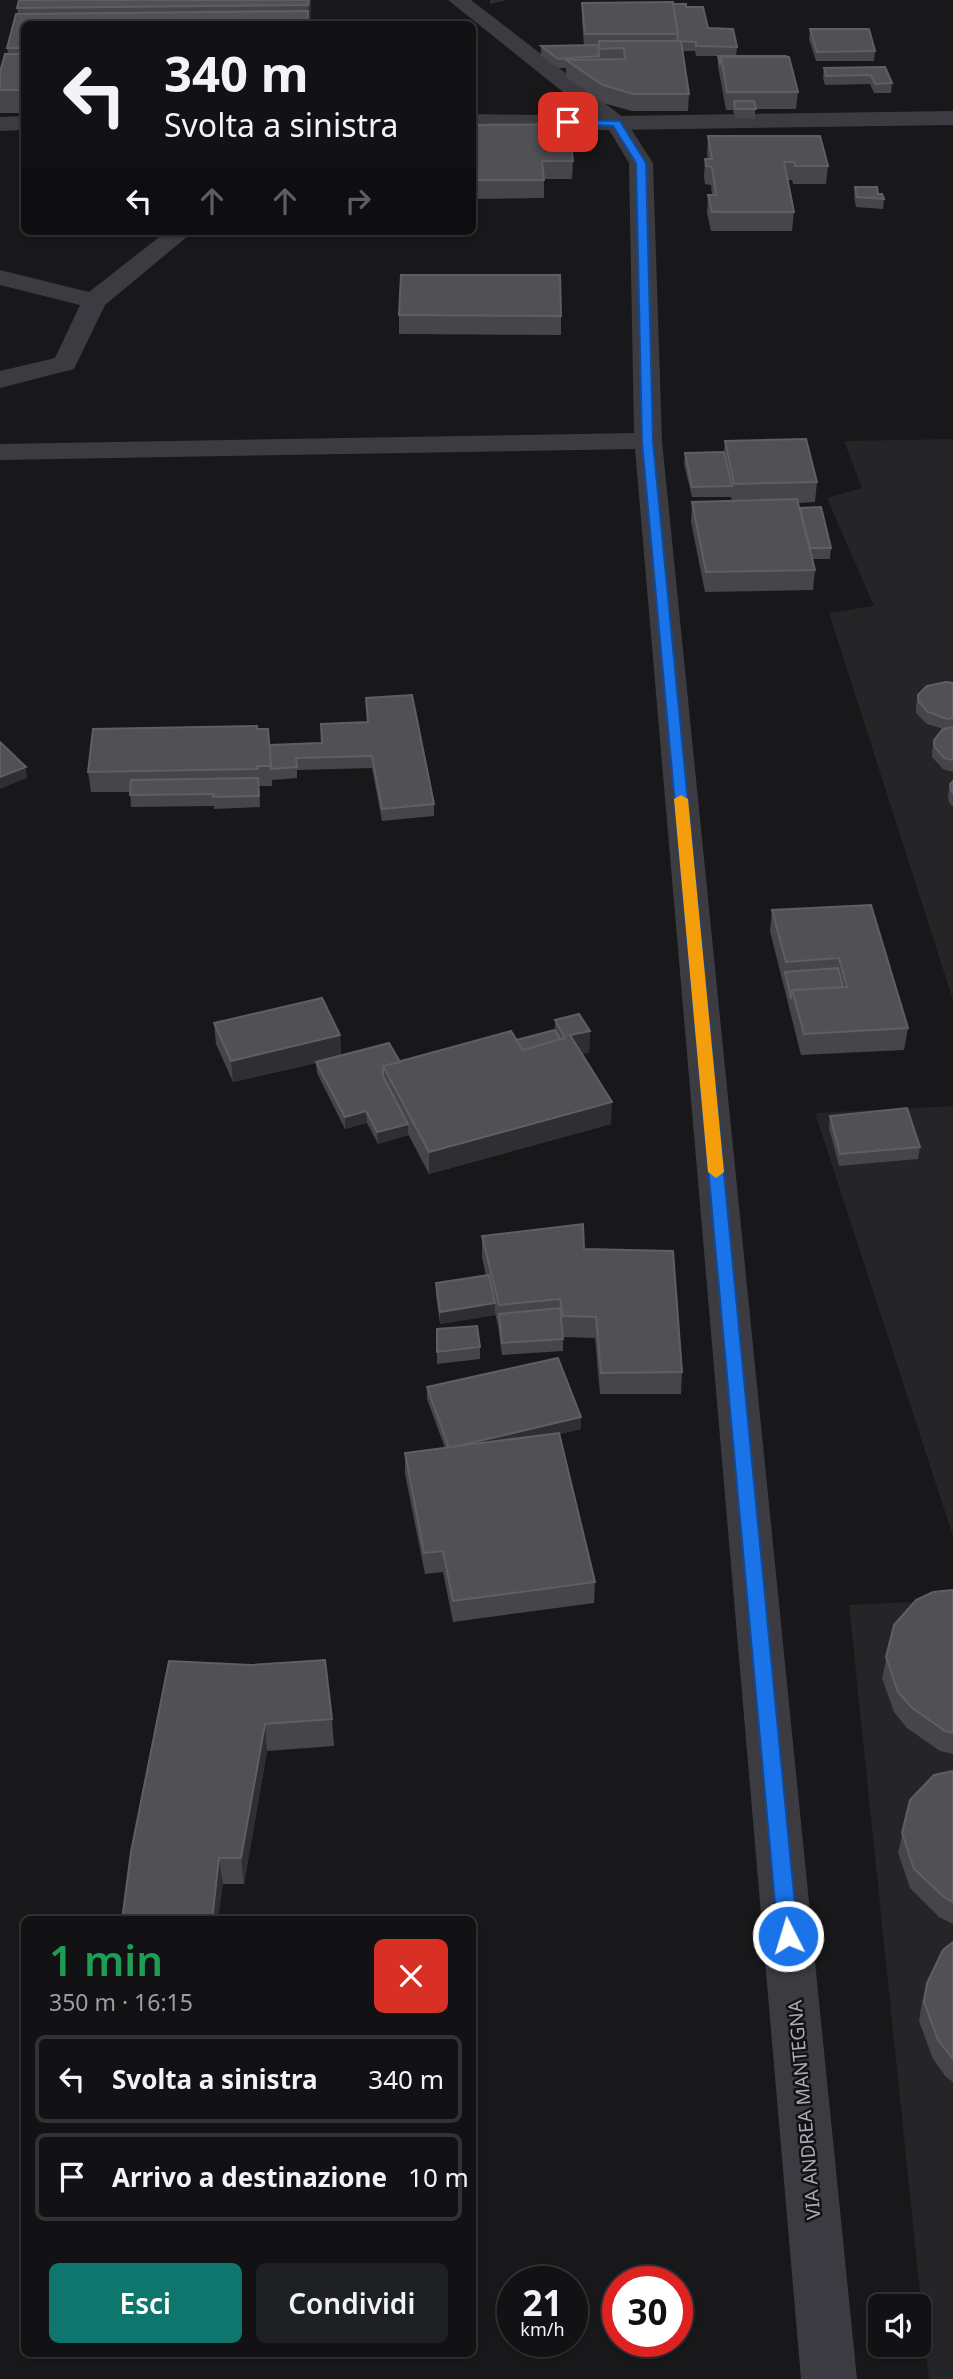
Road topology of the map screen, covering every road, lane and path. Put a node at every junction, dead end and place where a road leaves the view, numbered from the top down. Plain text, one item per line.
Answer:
1 (458, 0) edge
2 (953, 118) edge
3 (476, 121) edge
4 (21, 123) edge
5 (616, 123) junction
6 (0, 124) edge
7 (177, 235) edge
8 (0, 277) edge
9 (94, 302) junction
10 (4, 375) edge
11 (648, 442) junction
12 (0, 452) edge
13 (829, 2379) edge

1 - 5 street, VIA ANDREA MANTEGNA
2 - 5 street
3 - 5 street
4 - 6 street
5 - 11 street, VIA ANDREA MANTEGNA
7 - 9 street
8 - 9 street
9 - 10 street
11 - 12 street
11 - 13 street, VIA ANDREA MANTEGNA

